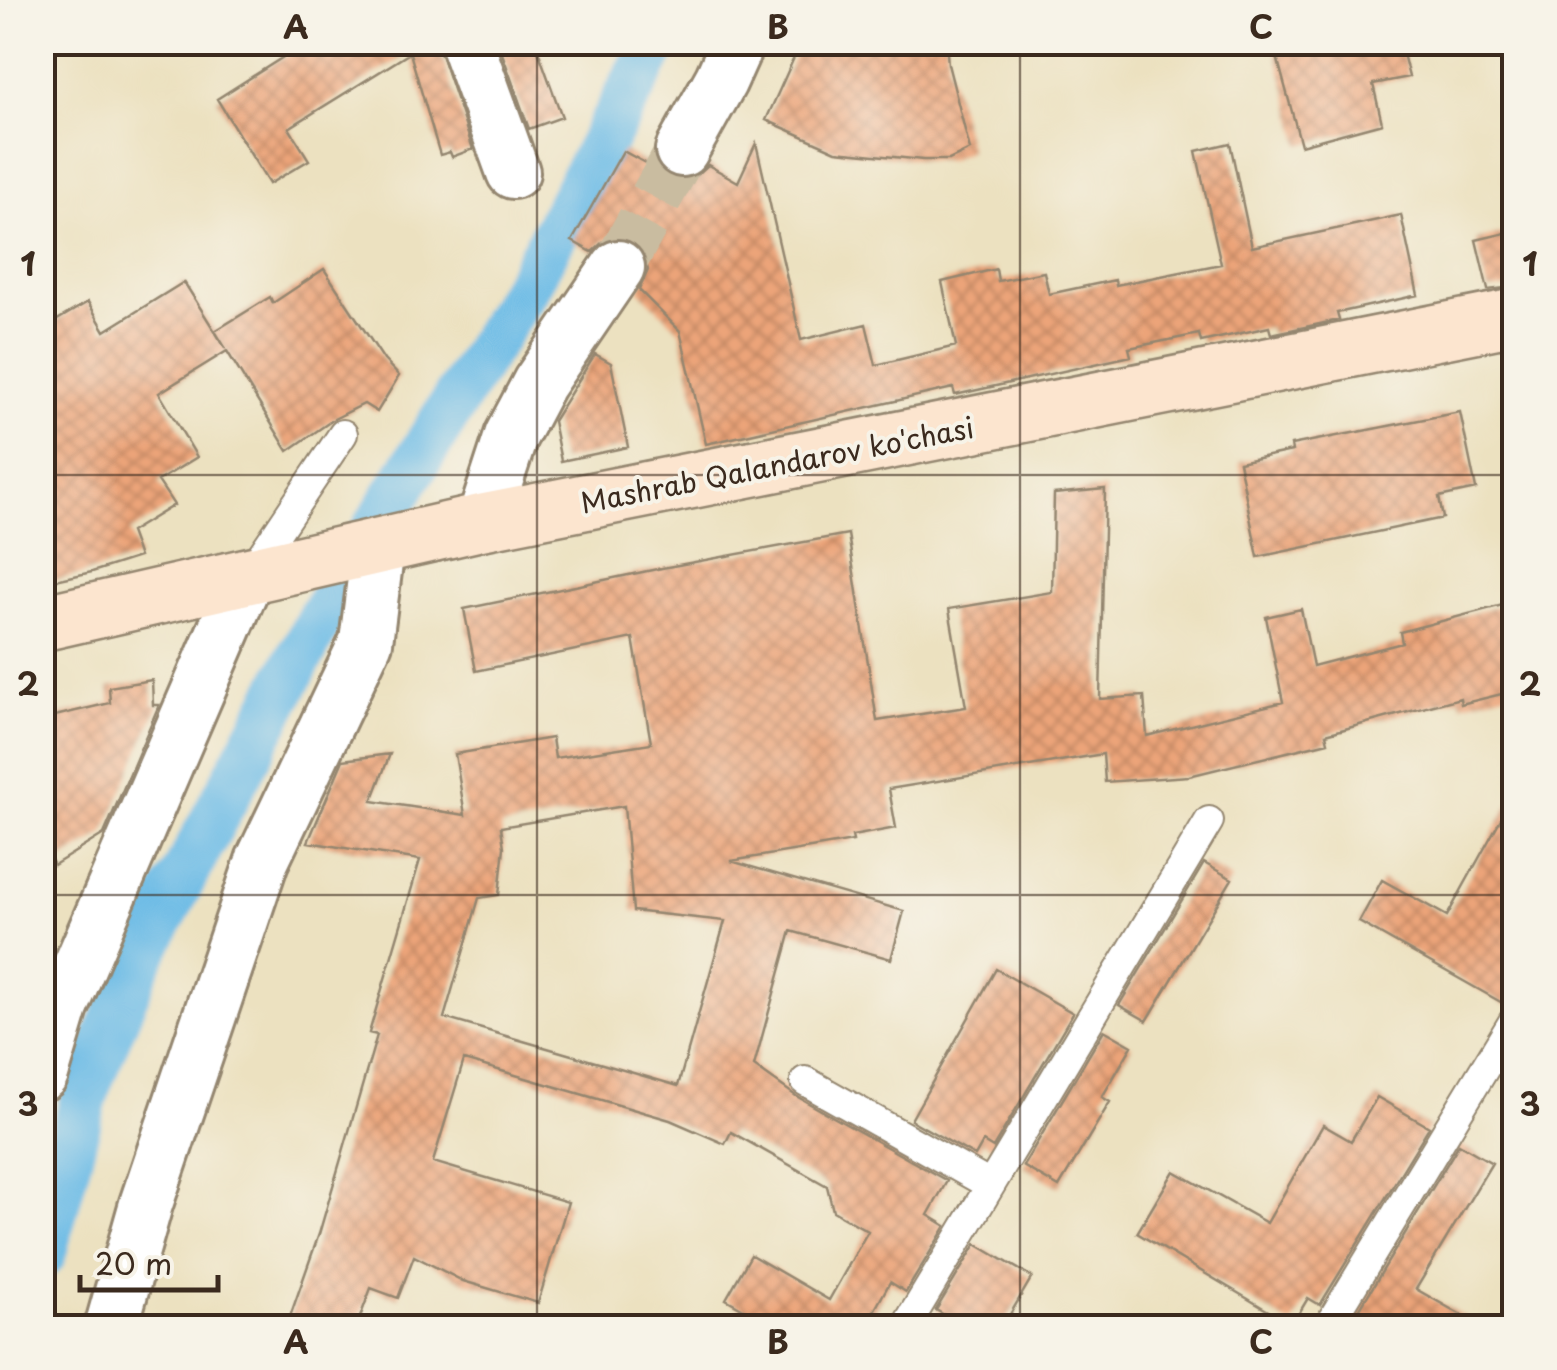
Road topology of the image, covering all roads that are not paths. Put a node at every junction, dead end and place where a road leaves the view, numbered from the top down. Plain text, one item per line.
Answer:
1 (466, 42) edge
2 (738, 42) edge
3 (682, 150) tunnel mouth
4 (514, 172) dead end
5 (618, 267) tunnel mouth
6 (1514, 317) edge
7 (343, 434) dead end
8 (466, 526) junction
9 (378, 547) junction
10 (249, 576) junction
11 (42, 623) edge
12 (1209, 821) dead end
13 (1514, 1020) edge
14 (42, 1074) edge
15 (805, 1081) dead end
16 (990, 1185) junction
17 (112, 1328) edge
18 (905, 1328) edge
19 (1328, 1328) edge

1 - 4 street
2 - 3 street
5 - 8 street
6 - 8 main road, Mashrab Qalandarov ko'chasi
7 - 10 lane
8 - 9 main road, Mashrab Qalandarov ko'chasi
9 - 10 main road, Mashrab Qalandarov ko'chasi
9 - 17 street
10 - 11 main road, Mashrab Qalandarov ko'chasi
10 - 14 street
12 - 16 lane
13 - 19 lane
15 - 16 lane
16 - 18 lane

